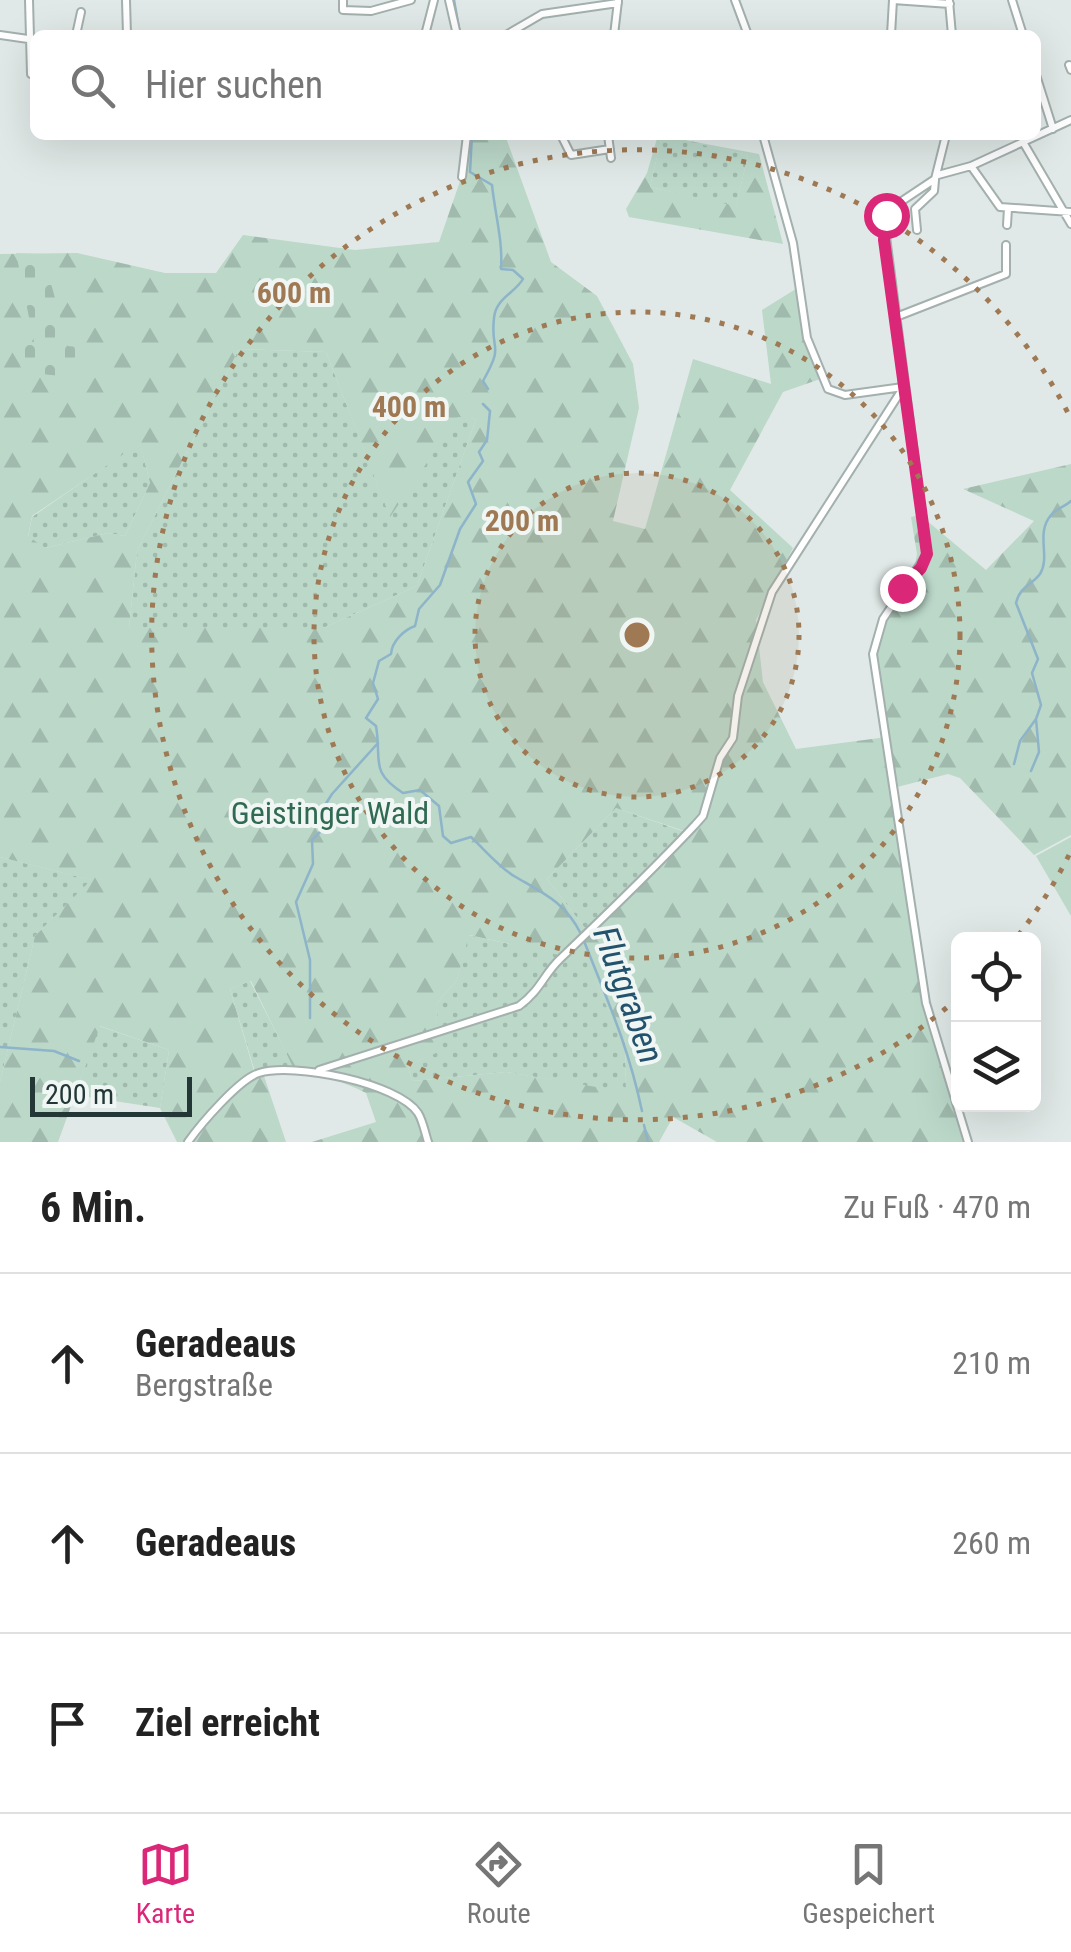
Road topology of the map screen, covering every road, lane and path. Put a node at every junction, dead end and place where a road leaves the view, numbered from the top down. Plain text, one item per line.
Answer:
1 (29, 0) edge
2 (126, 0) edge
3 (343, 0) edge
4 (411, 0) edge
5 (434, 0) edge
6 (450, 0) edge
7 (734, 0) edge
8 (893, 0) edge
9 (1012, 0) edge
10 (618, 2) edge
11 (949, 2) edge
12 (81, 12) dead end
13 (31, 30) edge
14 (77, 30) edge
15 (127, 30) edge
16 (426, 30) edge
17 (455, 30) edge
18 (515, 30) edge
19 (615, 30) edge
20 (746, 30) edge
21 (892, 30) edge
22 (952, 30) edge
23 (1021, 30) edge
24 (0, 35) edge
25 (30, 40) edge
26 (1041, 91) edge
27 (1071, 120) edge
28 (1053, 129) junction
29 (1041, 134) edge
30 (466, 140) edge
31 (564, 140) edge
32 (609, 140) edge
33 (764, 140) edge
34 (945, 140) edge
35 (1027, 140) edge
36 (1022, 142) junction
37 (971, 166) junction
38 (462, 177) dead end
39 (936, 177) junction
40 (1008, 208) junction
41 (1067, 212) edge
42 (1071, 224) edge
43 (1007, 225) dead end
44 (916, 230) dead end
45 (1006, 245) dead end
46 (896, 316) junction
47 (904, 387) junction
48 (319, 1070) junction
49 (188, 1142) edge
50 (428, 1142) edge
51 (968, 1142) edge

1 - 13 street
2 - 15 street
3 - 4 street
5 - 16 street
6 - 17 street
7 - 20 street
8 - 11 street
8 - 21 street
9 - 23 street
10 - 18 street
10 - 19 street
11 - 22 street
12 - 14 street
24 - 25 street
26 - 28 street
27 - 28 street
28 - 29 street
30 - 38 street
31 - 32 street
33 - 47 street
34 - 39 street
35 - 36 street
36 - 37 street
36 - 41 street
37 - 39 street
37 - 40 street
39 - 44 street
39 - 46 street
40 - 41 street
40 - 43 street
41 - 42 street
45 - 46 street
46 - 47 street
47 - 48 street
47 - 51 street
48 - 49 street
48 - 50 street

